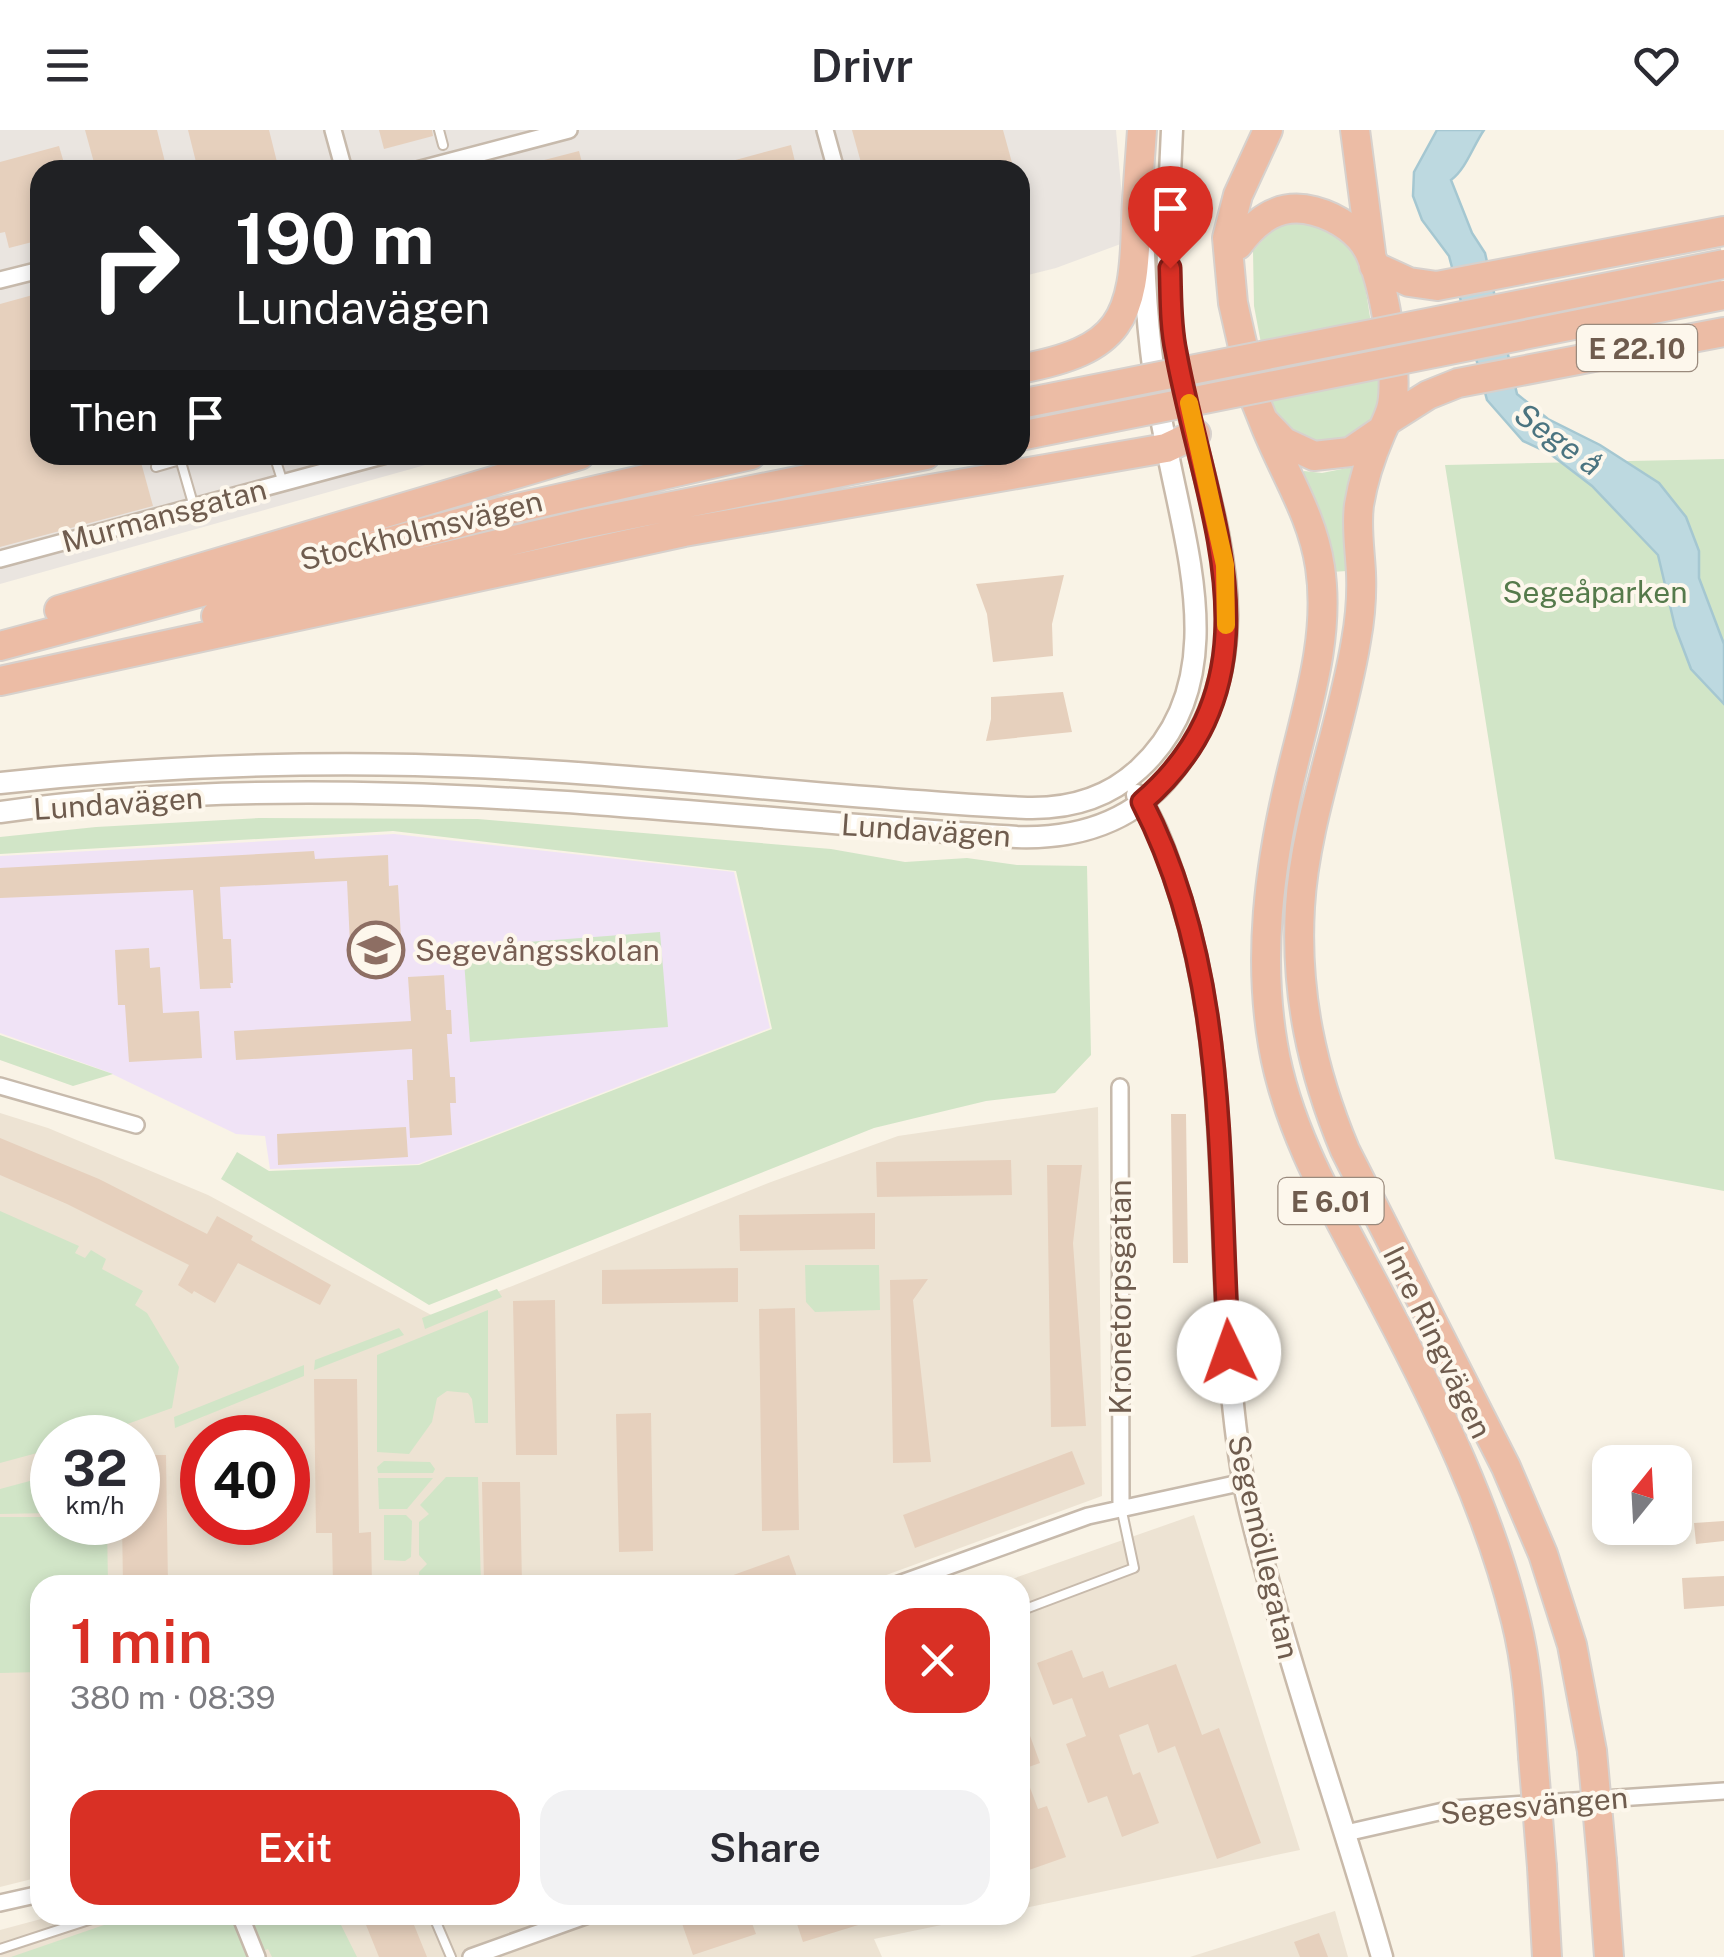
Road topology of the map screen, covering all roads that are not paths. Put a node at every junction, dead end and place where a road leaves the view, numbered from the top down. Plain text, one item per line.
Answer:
1 (333, 130) edge
2 (439, 130) edge
3 (569, 130) edge
4 (825, 130) edge
5 (1146, 130) edge
6 (1172, 130) edge
7 (1268, 130) edge
8 (1279, 130) edge
9 (1355, 130) edge
10 (443, 144) dead end
11 (341, 160) edge
12 (455, 160) edge
13 (833, 160) edge
14 (1724, 231) edge
15 (1238, 245) junction
16 (1372, 260) junction
17 (1724, 264) edge
18 (30, 272) edge
19 (0, 280) edge
20 (1230, 280) junction
21 (1724, 295) edge
22 (1724, 332) edge
23 (1030, 366) edge
24 (1030, 402) edge
25 (1263, 420) junction
26 (1384, 426) junction
27 (1030, 434) edge
28 (1196, 434) junction
29 (1166, 448) junction
30 (161, 465) edge
31 (182, 465) edge
32 (277, 465) edge
33 (349, 465) edge
34 (546, 465) edge
35 (707, 465) edge
36 (878, 465) edge
37 (156, 467) dead end
38 (283, 483) junction
39 (194, 506) junction
40 (0, 559) edge
41 (0, 628) edge
42 (0, 646) edge
43 (0, 679) edge
44 (1127, 780) junction
45 (0, 783) edge
46 (1142, 802) junction
47 (0, 812) edge
48 (0, 1086) edge
49 (1120, 1087) dead end
50 (136, 1125) dead end
51 (1244, 1482) junction
52 (1120, 1507) junction
53 (925, 1575) edge
54 (1030, 1608) edge
55 (1724, 1791) edge
56 (1346, 1833) junction
57 (30, 1896) edge
58 (0, 1903) edge
59 (72, 1925) edge
60 (244, 1925) edge
61 (437, 1925) edge
62 (560, 1925) edge
63 (0, 1948) edge
64 (257, 1957) edge
65 (450, 1957) edge
66 (471, 1957) edge
67 (1382, 1957) edge
68 (1547, 1957) edge
69 (1609, 1957) edge

1 - 11 street
2 - 10 lane
3 - 12 street
4 - 13 street
5 - 23 highway
5 - 29 main road, Lundavägen
6 - 28 main road, Lundavägen
7 - 20 highway
8 - 15 highway
9 - 16 highway
14 - 16 highway
15 - 16 highway
15 - 20 highway
16 - 26 highway
17 - 24 highway, bridge
18 - 19 street
20 - 25 highway
21 - 27 highway, bridge
22 - 26 highway, E 22.10
25 - 26 highway
25 - 68 highway, Inre Ringvägen / E 6.01, bridge
26 - 69 highway, Inre Ringvägen / E 6.01, bridge
28 - 29 highway
28 - 46 main road, Lundavägen
29 - 43 highway
29 - 44 main road, Lundavägen
30 - 37 lane
31 - 39 lane
32 - 38 lane
33 - 38 street, Murmansgatan
34 - 41 highway
35 - 42 highway, Stockholmsvägen
36 - 43 highway, Stockholmsvägen
38 - 39 street, Murmansgatan
39 - 40 street, Murmansgatan
44 - 45 main road, Lundavägen
44 - 46 main road, Segemöllegatan
46 - 47 main road, Lundavägen
46 - 51 main road, Segemöllegatan
48 - 50 street
49 - 52 street, Kronetorpsgatan
51 - 52 street
51 - 56 main road, Segemöllegatan
52 - 53 street
52 - 54 lane
55 - 56 street, Segesvängen
56 - 67 main road, Segemöllegatan
57 - 58 street
59 - 63 lane
60 - 64 street
61 - 65 lane
62 - 66 street

